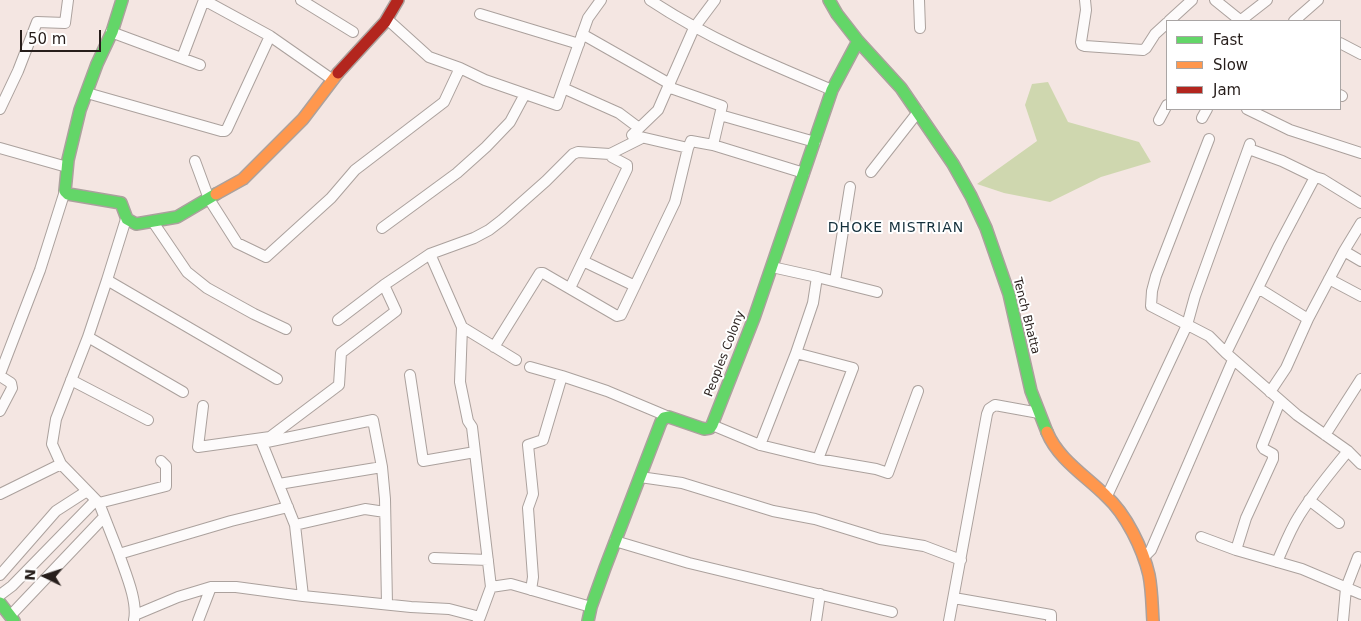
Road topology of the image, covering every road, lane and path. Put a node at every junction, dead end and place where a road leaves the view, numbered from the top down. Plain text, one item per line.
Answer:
1 (68, 0) edge
2 (122, 0) edge
3 (204, 0) edge
4 (301, 0) edge
5 (398, 0) edge
6 (601, 0) edge
7 (650, 0) edge
8 (715, 0) edge
9 (829, 0) edge
10 (919, 0) edge
11 (1085, 0) edge
12 (1192, 0) edge
13 (1215, 0) edge
14 (1267, 0) edge
15 (1309, 0) edge
16 (1318, 0) edge
17 (480, 14) dead end
18 (387, 19) junction
19 (1170, 20) edge
20 (1239, 20) edge
21 (1241, 20) edge
22 (1295, 20) edge
23 (1295, 20) edge
24 (1166, 24) edge
25 (694, 28) junction
26 (920, 28) dead end
27 (112, 32) junction
28 (353, 32) dead end
29 (270, 36) junction
30 (581, 39) junction
31 (858, 41) junction
32 (1341, 44) edge
33 (1361, 54) edge
34 (182, 58) junction
35 (200, 65) dead end
36 (460, 68) junction
37 (333, 80) junction
38 (669, 86) junction
39 (563, 88) junction
40 (832, 90) junction
41 (87, 93) junction
42 (525, 94) junction
43 (1166, 107) edge
44 (0, 109) edge
45 (1249, 110) edge
46 (918, 112) junction
47 (720, 115) junction
48 (1159, 120) dead end
49 (640, 133) junction
50 (1209, 140) dead end
51 (815, 142) junction
52 (713, 146) junction
53 (0, 148) edge
54 (688, 148) junction
55 (1361, 153) edge
56 (610, 154) junction
57 (195, 161) dead end
58 (67, 168) junction
59 (871, 172) dead end
60 (804, 173) junction
61 (1315, 176) junction
62 (850, 186) dead end
63 (65, 191) junction
64 (209, 198) junction
65 (1361, 203) edge
66 (126, 219) junction
67 (153, 222) junction
68 (1361, 223) edge
69 (382, 228) dead end
70 (1344, 251) junction
71 (430, 254) junction
72 (583, 261) junction
73 (1361, 261) edge
74 (772, 267) junction
75 (817, 277) junction
76 (1329, 279) junction
77 (107, 280) junction
78 (835, 281) junction
79 (384, 285) junction
80 (635, 286) junction
81 (570, 288) junction
82 (1258, 288) junction
83 (877, 292) dead end
84 (1361, 296) edge
85 (1308, 319) junction
86 (338, 320) dead end
87 (1187, 325) junction
88 (462, 327) junction
89 (286, 329) dead end
90 (88, 337) junction
91 (494, 347) junction
92 (796, 353) junction
93 (1229, 357) junction
94 (516, 360) dead end
95 (530, 367) dead end
96 (0, 375) edge
97 (410, 375) dead end
98 (562, 376) junction
99 (1361, 378) edge
100 (277, 379) dead end
101 (71, 380) junction
102 (918, 391) dead end
103 (183, 392) dead end
104 (1270, 392) junction
105 (1280, 401) junction
106 (203, 406) dead end
107 (0, 411) edge
108 (1039, 413) junction
109 (669, 417) junction
110 (148, 420) dead end
111 (712, 425) junction
112 (1325, 435) junction
113 (271, 436) junction
114 (262, 443) junction
115 (760, 445) junction
116 (1348, 450) junction
117 (475, 452) junction
118 (818, 459) junction
119 (161, 462) dead end
120 (61, 464) junction
121 (1361, 464) edge
122 (382, 467) junction
123 (640, 477) junction
124 (279, 484) junction
125 (87, 491) junction
126 (0, 494) edge
127 (1108, 496) junction
128 (1309, 500) junction
129 (98, 501) junction
130 (288, 507) junction
131 (385, 512) junction
132 (104, 517) junction
133 (1339, 522) dead end
134 (295, 526) junction
135 (1200, 537) dead end
136 (615, 541) junction
137 (1236, 550) junction
138 (119, 554) junction
139 (1358, 556) dead end
140 (1144, 557) junction
141 (434, 558) dead end
142 (488, 560) junction
143 (961, 560) junction
144 (1277, 562) junction
145 (0, 574) edge
146 (210, 588) junction
147 (491, 588) junction
148 (1346, 588) junction
149 (531, 590) junction
150 (820, 594) junction
151 (1361, 594) edge
152 (0, 595) edge
153 (303, 596) junction
154 (954, 598) junction
155 (0, 603) edge
156 (387, 604) junction
157 (591, 607) junction
158 (892, 612) dead end
159 (134, 618) edge
160 (12, 619) edge
161 (479, 619) edge
162 (198, 621) edge
163 (588, 621) edge
164 (816, 621) edge
165 (949, 621) edge
166 (1051, 621) edge
167 (1153, 621) edge
168 (1342, 621) edge

1 - 44 street
2 - 27 street
3 - 29 street
3 - 34 street
4 - 28 street
5 - 18 street
6 - 30 street
7 - 25 street
8 - 25 street
9 - 31 street, Tench Bhatta
10 - 26 street
11 - 24 street
12 - 19 street
13 - 20 street
14 - 21 street
15 - 22 street
16 - 23 street
17 - 30 street
18 - 36 street
18 - 37 street
25 - 38 street
25 - 40 street
27 - 34 street
27 - 41 street
29 - 37 street
29 - 41 street
30 - 38 street
30 - 39 street
31 - 40 street, Peoples Colony
31 - 46 street, Tench Bhatta
32 - 33 street
34 - 35 street
36 - 42 street
36 - 64 street
37 - 64 street
38 - 47 street
38 - 49 street
39 - 42 street
39 - 49 street
40 - 51 street, Peoples Colony
41 - 58 street
42 - 69 street
43 - 48 street
45 - 55 street
46 - 59 street
46 - 108 street, Tench Bhatta
47 - 51 street
47 - 52 street
49 - 54 street
49 - 56 street
50 - 87 street
51 - 60 street, Peoples Colony
52 - 54 street
52 - 60 street
53 - 58 street
54 - 80 street
56 - 71 street
56 - 72 street
57 - 64 street
58 - 63 street
60 - 74 street, Peoples Colony
61 - 65 street
61 - 82 street
61 - 87 street
62 - 78 street
63 - 66 street
63 - 96 street
64 - 67 street
66 - 67 street
66 - 77 street
67 - 89 street
68 - 70 street
70 - 73 street
70 - 76 street
71 - 79 street
71 - 88 street
72 - 80 street
72 - 81 street
74 - 75 street
74 - 111 street, Peoples Colony
75 - 78 street
75 - 92 street
76 - 84 street
76 - 85 street
77 - 90 street
77 - 100 street
78 - 83 street
79 - 86 street
79 - 113 street
80 - 81 street
81 - 91 street
82 - 85 street
82 - 93 street
85 - 104 street
87 - 93 street
87 - 127 street
88 - 91 street
88 - 117 street
90 - 101 street
90 - 103 street
91 - 94 street
92 - 115 street
92 - 118 street
93 - 104 street
93 - 140 street
95 - 98 street
96 - 107 street
97 - 117 street
98 - 109 street
98 - 149 street
99 - 112 street
101 - 110 street
101 - 120 street
102 - 118 street
104 - 105 street
105 - 112 street
105 - 137 street
106 - 113 street
108 - 127 street, Tench Bhatta
108 - 143 street
109 - 111 street
109 - 123 street
111 - 115 street
112 - 116 street
113 - 114 street
114 - 122 street
114 - 124 street
115 - 118 street
116 - 121 street
116 - 128 street
117 - 142 street
119 - 129 street
120 - 125 street
120 - 126 street
122 - 124 street
122 - 131 street
123 - 136 street
123 - 143 street
124 - 130 street
125 - 129 street
125 - 145 street
127 - 140 street, Tench Bhatta
128 - 133 street
128 - 144 street
129 - 132 street
129 - 152 street
130 - 134 street
130 - 138 street
131 - 134 street
131 - 156 street
132 - 138 street
132 - 160 street
134 - 153 street
135 - 137 street
136 - 150 street
136 - 157 street
137 - 144 street
138 - 159 street
139 - 148 street
140 - 167 street, Tench Bhatta
141 - 142 street
142 - 147 street
143 - 154 street
144 - 148 street
146 - 153 street
146 - 159 street
146 - 162 street
147 - 149 street
147 - 161 street
148 - 151 street
148 - 168 street
149 - 157 street
150 - 158 street
150 - 164 street
153 - 156 street
154 - 165 street
154 - 166 street
155 - 160 street
156 - 161 street
157 - 163 street

